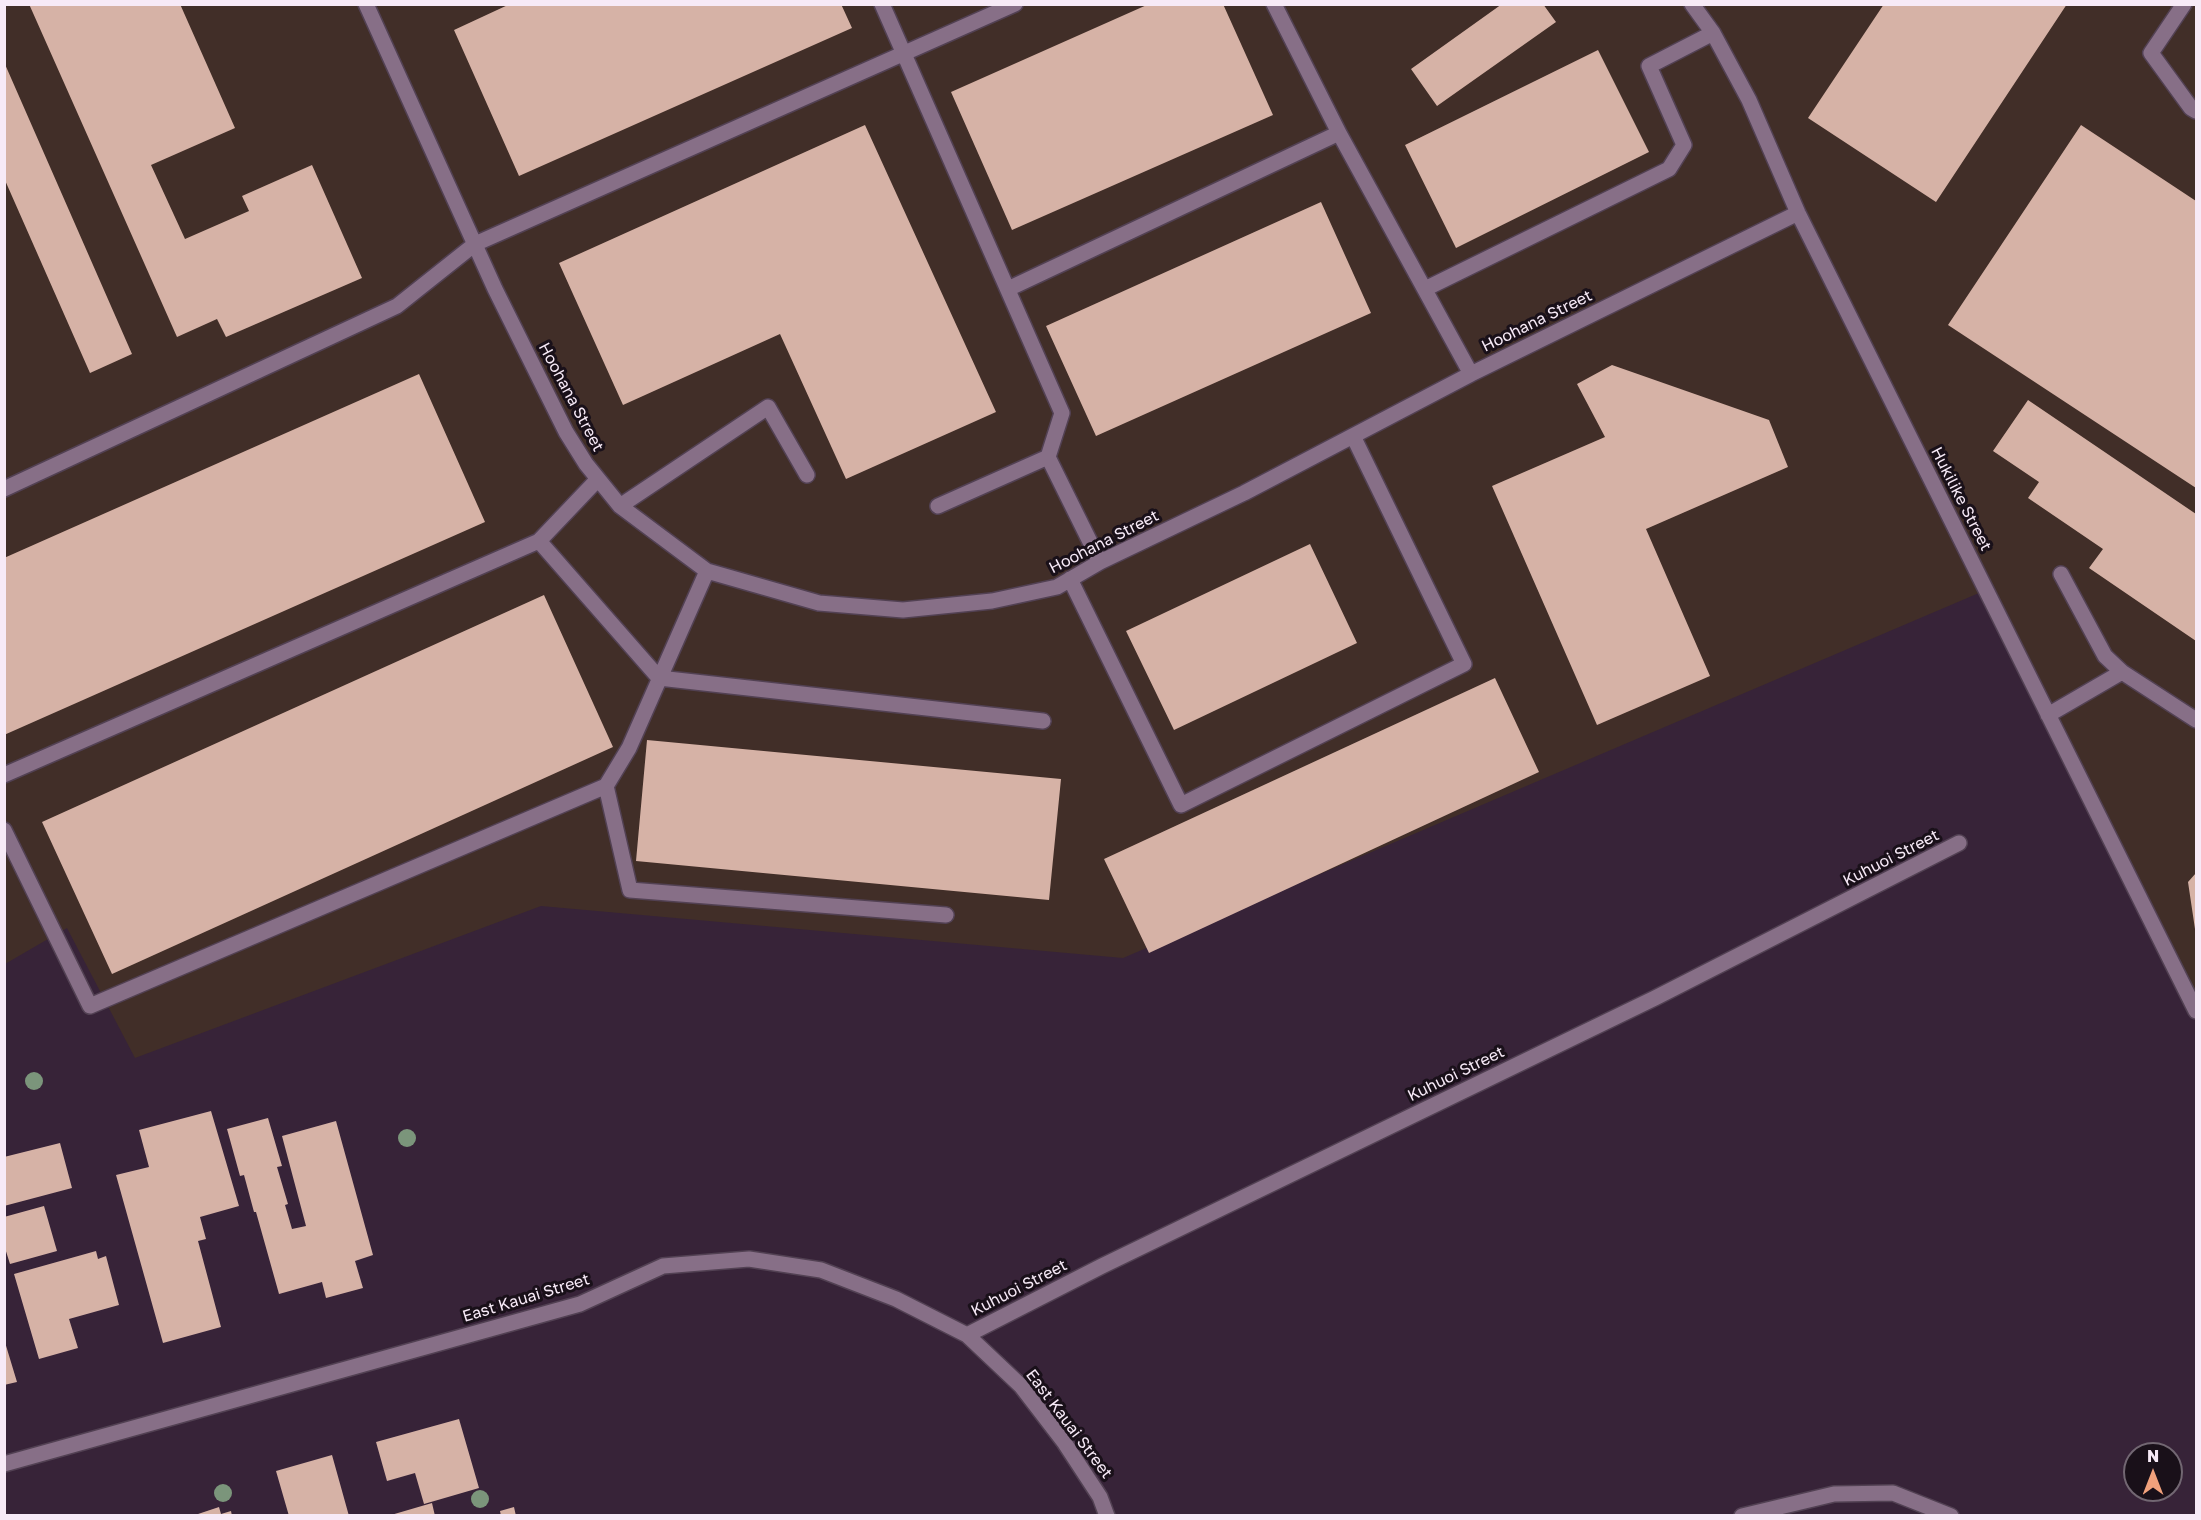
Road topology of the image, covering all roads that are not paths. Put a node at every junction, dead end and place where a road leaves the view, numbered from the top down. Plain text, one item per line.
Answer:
1 (366, 4) edge
2 (882, 4) edge
3 (1015, 4) edge
4 (1274, 4) edge
5 (1692, 4) edge
6 (2184, 4) edge
7 (1713, 33) junction
8 (903, 53) junction
9 (2196, 111) edge
10 (1339, 133) junction
11 (1798, 213) junction
12 (475, 244) junction
13 (1008, 290) junction
14 (1425, 290) junction
15 (1471, 374) junction
16 (1353, 436) junction
17 (1048, 457) junction
18 (807, 475) dead end
19 (598, 479) junction
20 (4, 489) edge
21 (620, 506) junction
22 (938, 506) dead end
23 (539, 541) junction
24 (1100, 562) junction
25 (707, 571) junction
26 (2061, 574) dead end
27 (1070, 579) junction
28 (2122, 672) junction
29 (659, 678) junction
30 (2048, 714) junction
31 (2196, 720) edge
32 (1043, 721) dead end
33 (4, 775) edge
34 (606, 786) junction
35 (4, 830) edge
36 (1959, 843) dead end
37 (946, 915) dead end
38 (2196, 1011) edge
39 (967, 1335) junction
40 (4, 1464) edge
41 (1107, 1515) edge
42 (1742, 1515) edge
43 (1951, 1515) edge

1 - 12 street, Hoohana Street
2 - 8 street
3 - 8 street
4 - 10 street
5 - 7 street, Hukilike Street
6 - 9 street
7 - 11 street, Hukilike Street
7 - 14 street
8 - 12 street
8 - 13 street
10 - 13 street
10 - 14 street
11 - 15 street, Hoohana Street
11 - 30 street, Hukilike Street
12 - 19 street, Hoohana Street
12 - 20 street
13 - 17 street
14 - 15 street
15 - 16 street, Hoohana Street
16 - 24 street, Hoohana Street
16 - 27 street
17 - 22 street
17 - 24 street
18 - 21 street
19 - 21 street, Hoohana Street
19 - 23 street
21 - 25 street, Hoohana Street
23 - 29 street
23 - 33 street
24 - 27 street, Hoohana Street
25 - 27 street, Hoohana Street
25 - 29 street
26 - 28 street
28 - 30 street
28 - 31 street
29 - 32 street
29 - 34 street
30 - 38 street, Hukilike Street
34 - 35 street
34 - 37 street
36 - 39 street, Kuhuoi Street
39 - 40 street, East Kauai Street
39 - 41 street, East Kauai Street
42 - 43 street

